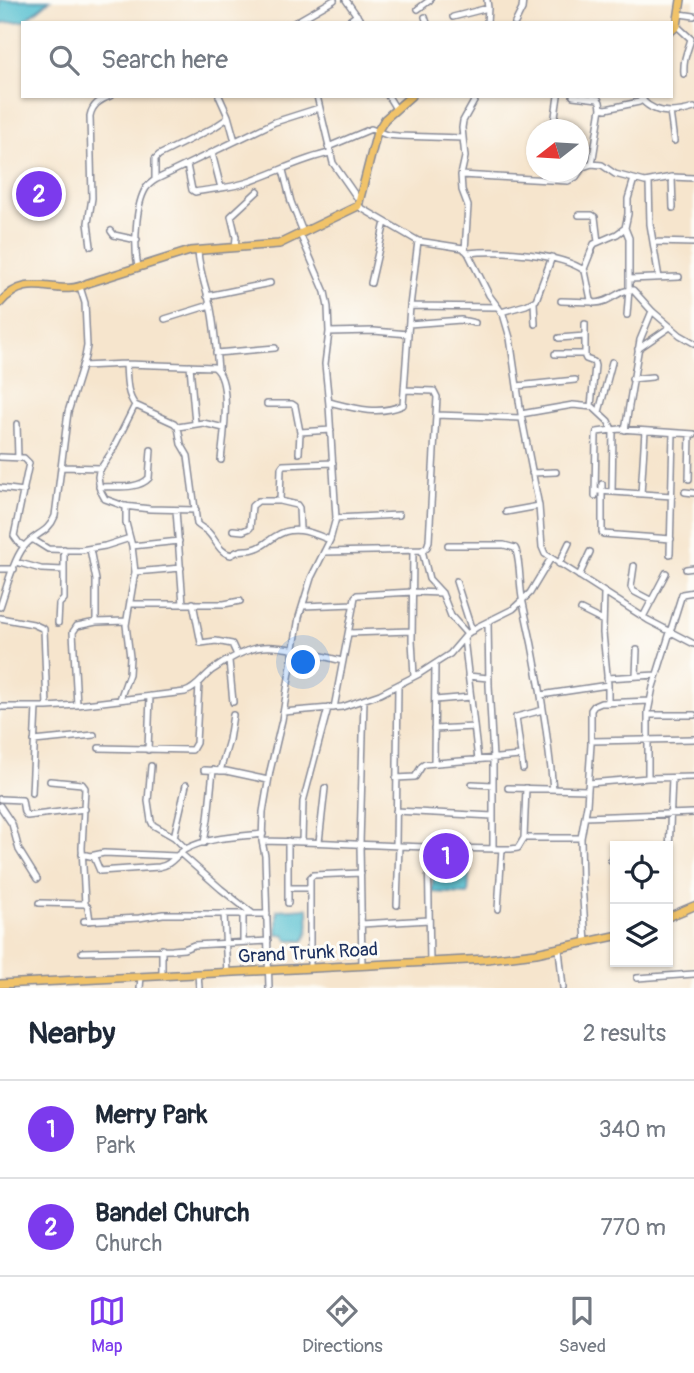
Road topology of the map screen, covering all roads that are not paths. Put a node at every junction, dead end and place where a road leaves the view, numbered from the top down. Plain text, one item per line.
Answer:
1 (334, 0) edge
2 (346, 0) edge
3 (430, 0) edge
4 (487, 0) edge
5 (523, 0) edge
6 (681, 0) edge
7 (488, 8) junction
8 (418, 9) dead end
9 (680, 14) junction
10 (357, 15) junction
11 (694, 16) edge
12 (453, 17) dead end
13 (306, 20) edge
14 (349, 21) edge
15 (361, 21) edge
16 (486, 21) edge
17 (516, 21) edge
18 (674, 28) edge
19 (692, 39) edge
20 (684, 74) dead end
21 (106, 98) edge
22 (220, 98) edge
23 (317, 98) edge
24 (389, 98) edge
25 (408, 98) edge
26 (476, 98) edge
27 (558, 98) edge
28 (599, 98) edge
29 (643, 98) edge
30 (319, 108) junction
31 (396, 108) junction
32 (601, 108) junction
33 (694, 108) edge
34 (670, 113) junction
35 (228, 118) junction
36 (555, 119) edge
37 (377, 132) junction
38 (463, 138) junction
39 (235, 141) junction
40 (674, 141) dead end
41 (329, 150) junction
42 (212, 153) junction
43 (592, 164) junction
44 (187, 165) junction
45 (283, 170) junction
46 (461, 175) junction
47 (673, 177) junction
48 (694, 178) edge
49 (155, 180) junction
50 (253, 180) junction
51 (634, 180) junction
52 (649, 182) junction
53 (221, 188) junction
54 (359, 204) junction
55 (673, 208) dead end
56 (579, 215) dead end
57 (385, 222) junction
58 (625, 228) junction
59 (111, 231) dead end
60 (301, 233) junction
61 (136, 240) junction
62 (418, 241) junction
63 (598, 242) junction
64 (653, 242) junction
65 (694, 243) edge
66 (91, 246) dead end
67 (235, 247) junction
68 (198, 251) junction
69 (466, 251) junction
70 (552, 257) junction
71 (138, 267) junction
72 (583, 269) junction
73 (659, 278) junction
74 (679, 278) dead end
75 (629, 279) junction
76 (270, 283) dead end
77 (371, 283) dead end
78 (80, 287) junction
79 (629, 289) junction
80 (207, 296) junction
81 (561, 301) dead end
82 (534, 302) junction
83 (0, 303) edge
84 (594, 303) junction
85 (210, 305) junction
86 (410, 306) junction
87 (499, 309) junction
88 (652, 312) junction
89 (627, 315) dead end
90 (165, 319) dead end
91 (475, 323) dead end
92 (409, 324) junction
93 (535, 324) dead end
94 (585, 324) dead end
95 (670, 327) junction
96 (329, 332) junction
97 (408, 334) junction
98 (585, 336) junction
99 (559, 338) dead end
100 (694, 343) edge
101 (275, 348) dead end
102 (638, 349) junction
103 (216, 353) junction
104 (555, 354) dead end
105 (585, 354) junction
106 (612, 362) dead end
107 (126, 364) junction
108 (82, 366) junction
109 (190, 366) junction
110 (218, 369) junction
111 (652, 377) dead end
112 (632, 379) junction
113 (575, 380) dead end
114 (517, 386) junction
115 (404, 390) junction
116 (329, 402) junction
117 (267, 404) dead end
118 (135, 405) junction
119 (591, 406) junction
120 (598, 412) junction
121 (436, 415) junction
122 (522, 416) junction
123 (195, 423) junction
124 (17, 425) dead end
125 (178, 427) junction
126 (224, 428) junction
127 (613, 429) junction
128 (331, 430) junction
129 (625, 430) junction
130 (645, 431) junction
131 (300, 432) junction
132 (673, 433) junction
133 (692, 434) edge
134 (151, 450) dead end
135 (299, 453) dead end
136 (0, 457) edge
137 (18, 458) junction
138 (221, 460) dead end
139 (333, 463) junction
140 (61, 467) junction
141 (101, 468) junction
142 (556, 471) dead end
143 (532, 473) junction
144 (689, 479) dead end
145 (99, 487) junction
146 (0, 488) edge
147 (24, 491) junction
148 (598, 491) junction
149 (612, 492) junction
150 (685, 492) dead end
151 (694, 493) edge
152 (641, 494) junction
153 (672, 496) junction
154 (280, 501) junction
155 (126, 506) junction
156 (539, 506) junction
157 (176, 510) junction
158 (196, 510) junction
159 (506, 512) dead end
160 (399, 516) dead end
161 (336, 518) junction
162 (300, 529) junction
163 (233, 530) dead end
164 (130, 538) junction
165 (32, 539) junction
166 (671, 539) junction
167 (330, 540) junction
168 (179, 541) junction
169 (569, 543) dead end
170 (448, 545) dead end
171 (24, 546) junction
172 (132, 546) junction
173 (90, 549) junction
174 (64, 550) junction
175 (422, 550) junction
176 (324, 551) junction
177 (414, 551) junction
178 (590, 552) dead end
179 (670, 554) dead end
180 (551, 558) junction
181 (559, 564) junction
182 (15, 566) junction
183 (634, 566) dead end
184 (181, 568) junction
185 (694, 568) edge
186 (0, 569) edge
187 (686, 569) dead end
188 (64, 570) junction
189 (135, 572) junction
190 (666, 573) dead end
191 (579, 576) junction
192 (456, 581) dead end
193 (413, 592) junction
194 (604, 592) junction
195 (694, 592) edge
196 (442, 593) junction
197 (522, 600) junction
198 (240, 601) dead end
199 (652, 601) junction
200 (193, 603) junction
201 (130, 604) junction
202 (183, 604) junction
203 (354, 604) junction
204 (303, 606) junction
205 (0, 607) edge
206 (581, 610) dead end
207 (643, 617) junction
208 (0, 618) edge
209 (126, 621) junction
210 (603, 621) junction
211 (96, 622) junction
212 (488, 622) junction
213 (58, 623) dead end
214 (412, 631) junction
215 (669, 631) junction
216 (349, 633) junction
217 (468, 634) junction
218 (694, 644) edge
219 (294, 650) junction
220 (637, 650) dead end
221 (237, 656) junction
222 (229, 661) junction
223 (343, 661) junction
224 (435, 663) junction
225 (656, 675) junction
226 (414, 676) junction
227 (468, 676) junction
228 (636, 676) junction
229 (488, 678) junction
230 (607, 678) junction
231 (199, 683) junction
232 (398, 685) junction
233 (608, 685) junction
234 (541, 695) junction
235 (150, 696) junction
236 (471, 697) junction
237 (120, 698) junction
238 (364, 700) junction
239 (435, 700) junction
240 (650, 701) junction
241 (233, 702) dead end
242 (608, 703) junction
243 (77, 705) junction
244 (0, 707) edge
245 (36, 707) junction
246 (47, 707) junction
247 (331, 708) junction
248 (543, 710) junction
249 (283, 712) junction
250 (233, 715) dead end
251 (648, 715) junction
252 (694, 715) edge
253 (474, 727) junction
254 (435, 729) junction
255 (94, 735) dead end
256 (694, 738) edge
257 (647, 739) junction
258 (34, 741) junction
259 (592, 741) junction
260 (99, 748) dead end
261 (148, 750) junction
262 (520, 756) junction
263 (493, 758) junction
264 (478, 760) junction
265 (434, 763) junction
266 (151, 766) dead end
267 (523, 769) dead end
268 (204, 770) dead end
269 (213, 771) junction
270 (220, 771) junction
271 (694, 777) edge
272 (396, 778) junction
273 (648, 778) junction
274 (672, 778) junction
275 (268, 780) junction
276 (50, 782) dead end
277 (186, 785) dead end
278 (472, 785) dead end
279 (493, 785) junction
280 (588, 786) junction
281 (326, 788) dead end
282 (508, 788) dead end
283 (526, 788) junction
284 (553, 789) junction
285 (32, 793) dead end
286 (0, 799) edge
287 (0, 806) edge
288 (85, 809) junction
289 (396, 811) junction
290 (671, 813) junction
291 (694, 813) edge
292 (493, 816) junction
293 (585, 817) junction
294 (174, 837) junction
295 (262, 837) junction
296 (524, 838) junction
297 (581, 838) junction
298 (288, 841) junction
299 (302, 841) junction
300 (669, 841) edge
301 (319, 842) junction
302 (204, 843) junction
303 (360, 844) junction
304 (397, 846) junction
305 (428, 847) junction
306 (186, 849) junction
307 (493, 849) junction
308 (502, 849) junction
309 (82, 854) junction
310 (178, 855) junction
311 (90, 856) junction
312 (361, 873) junction
313 (37, 879) dead end
314 (289, 888) junction
315 (310, 888) junction
316 (39, 903) dead end
317 (288, 903) dead end
318 (85, 904) junction
319 (397, 905) dead end
320 (694, 906) edge
321 (498, 909) dead end
322 (224, 914) junction
323 (243, 914) junction
324 (253, 914) junction
325 (267, 914) junction
326 (673, 915) edge
327 (429, 920) junction
328 (361, 924) junction
329 (610, 937) edge
330 (268, 941) junction
331 (243, 942) junction
332 (225, 943) junction
333 (586, 943) junction
334 (559, 949) junction
335 (162, 950) junction
336 (82, 951) dead end
337 (430, 962) junction
338 (362, 966) junction
339 (310, 968) junction
340 (269, 970) junction
341 (227, 973) junction
342 (198, 974) junction
343 (694, 974) edge
344 (141, 976) junction
345 (163, 976) junction
346 (636, 978) dead end
347 (3, 985) edge
348 (140, 988) edge
349 (199, 988) edge
350 (269, 988) edge
351 (562, 988) edge

1 - 13 street
2 - 10 street
3 - 8 street
4 - 7 street
5 - 17 street
6 - 9 main road
7 - 12 street
7 - 16 street
9 - 11 street
9 - 18 main road
10 - 14 street
10 - 15 street
18 - 19 street
19 - 20 street
21 - 66 street
22 - 35 street
23 - 30 street
24 - 31 street
25 - 31 main road
26 - 38 street
27 - 36 street
28 - 32 street
29 - 32 street
29 - 34 street
30 - 39 street
30 - 41 street
31 - 37 main road
32 - 43 street
33 - 34 street
34 - 40 street
35 - 39 street
35 - 49 street
37 - 38 street
37 - 41 street
37 - 54 main road
38 - 46 street
39 - 42 street
41 - 45 street
41 - 54 street
42 - 44 street
42 - 53 street
43 - 46 street
43 - 51 street
44 - 49 street
44 - 53 street
45 - 50 street
45 - 60 street
46 - 69 street
47 - 48 street
47 - 52 street
47 - 55 street
49 - 61 street
50 - 53 street
50 - 67 street
51 - 52 street
51 - 58 street
52 - 64 street
54 - 57 street
54 - 60 main road
56 - 63 street
57 - 62 street
57 - 77 street
58 - 63 street
58 - 75 street
59 - 61 street
60 - 67 main road
60 - 96 street
61 - 71 street
62 - 69 street
62 - 86 street
63 - 72 street
64 - 65 street
64 - 73 street
67 - 68 main road
68 - 71 main road
68 - 80 street
69 - 70 street
69 - 87 street
70 - 72 street
70 - 82 street
71 - 78 main road
72 - 84 street
73 - 74 street
73 - 75 street
75 - 79 street
76 - 80 street
78 - 83 main road
78 - 108 street
79 - 84 street
79 - 88 street
79 - 89 street
80 - 85 street
81 - 84 street
82 - 87 street
82 - 93 street
85 - 90 street
85 - 103 street
86 - 87 street
86 - 92 street
87 - 114 street
88 - 95 street
88 - 102 street
91 - 92 street
92 - 97 street
94 - 98 street
95 - 100 street
95 - 102 street
96 - 97 street
96 - 116 street
97 - 115 street
98 - 99 street
98 - 105 street
101 - 103 street
102 - 112 street
103 - 110 street
104 - 105 street
105 - 119 street
106 - 120 street
107 - 108 street
107 - 109 street
107 - 118 street
108 - 140 street
109 - 110 street
109 - 123 street
110 - 126 street
111 - 112 street
112 - 129 street
113 - 114 street
114 - 122 street
115 - 116 street
115 - 121 street
116 - 128 street
117 - 131 street
118 - 125 street
118 - 141 street
119 - 120 street
119 - 122 street
120 - 127 street
121 - 122 street
121 - 175 street
122 - 143 street
123 - 125 street
123 - 126 street
124 - 137 street
125 - 158 street
126 - 138 street
127 - 129 street
127 - 148 street
127 - 149 street
128 - 131 street
128 - 139 street
129 - 130 street
130 - 132 street
130 - 152 street
131 - 135 street
132 - 133 street
132 - 153 street
133 - 144 street
134 - 145 street
136 - 137 street
137 - 147 street
139 - 154 street
139 - 161 street
140 - 141 street
140 - 165 street
141 - 145 street
142 - 143 street
143 - 156 street
145 - 155 street
146 - 147 street
147 - 171 street
148 - 149 street
148 - 166 street
149 - 152 street
150 - 151 street
152 - 153 street
153 - 166 street
154 - 162 street
154 - 163 street
155 - 157 street
155 - 164 street
156 - 159 street
156 - 180 street
157 - 158 street
157 - 168 street
158 - 162 street
160 - 161 street
161 - 167 street
162 - 167 street
164 - 172 street
164 - 173 street
165 - 171 street
165 - 174 street
166 - 179 street
167 - 176 street
168 - 172 street
168 - 184 street
169 - 181 street
170 - 197 street
171 - 182 street
172 - 189 street
173 - 174 street
173 - 211 street
174 - 188 street
175 - 177 street
175 - 196 street
176 - 177 street
176 - 204 street
177 - 193 street
178 - 191 street
180 - 181 street
180 - 197 street
181 - 191 street
182 - 186 street
182 - 188 street
182 - 205 street
183 - 199 street
184 - 189 street
184 - 202 street
185 - 187 street
188 - 213 street
189 - 201 street
190 - 199 street
191 - 194 street
192 - 217 street
193 - 196 street
193 - 203 street
193 - 214 street
194 - 207 street
194 - 210 street
195 - 215 street
196 - 217 street
197 - 212 street
197 - 234 street
198 - 200 street
199 - 207 street
200 - 202 street
200 - 221 street
201 - 202 street
201 - 209 street
203 - 204 street
203 - 216 street
204 - 219 street
206 - 210 street
207 - 215 street
208 - 246 street
209 - 211 street
209 - 237 street
210 - 230 street
211 - 243 street
212 - 217 street
212 - 229 street
214 - 216 street
214 - 226 street
215 - 218 street
215 - 225 street
216 - 223 street
217 - 224 street
217 - 227 street
219 - 221 street
219 - 223 street
219 - 249 street
220 - 228 street
221 - 222 street
222 - 231 street
222 - 241 street
223 - 247 street
224 - 226 street
224 - 239 street
225 - 228 street
225 - 240 street
226 - 232 street
227 - 229 street
227 - 236 street
228 - 230 street
229 - 263 street
230 - 233 street
231 - 235 street
231 - 261 street
232 - 238 street
232 - 272 street
233 - 234 street
233 - 242 street
234 - 248 street
235 - 237 street
235 - 261 street
236 - 239 street
236 - 253 street
237 - 243 street
238 - 247 street
238 - 303 street
239 - 254 street
240 - 242 street
240 - 251 street
242 - 259 street
243 - 246 street
244 - 245 street
245 - 246 street
245 - 258 street
247 - 249 street
247 - 299 street
248 - 262 street
248 - 284 street
249 - 275 street
250 - 270 street
251 - 252 street
251 - 257 street
253 - 254 street
253 - 264 street
254 - 265 street
255 - 258 street
256 - 257 street
257 - 259 street
257 - 273 street
258 - 285 street
259 - 280 street
260 - 261 street
262 - 263 street
262 - 267 street
263 - 264 street
263 - 279 street
264 - 265 street
265 - 272 street
266 - 294 street
268 - 269 street
269 - 270 street
269 - 302 street
270 - 275 street
271 - 274 street
272 - 289 street
273 - 274 street
273 - 280 street
274 - 290 street
275 - 295 street
276 - 288 street
277 - 294 street
278 - 279 street
279 - 292 street
280 - 284 street
280 - 293 street
281 - 301 street
282 - 283 street
283 - 284 street
283 - 296 street
286 - 288 street
287 - 313 street
288 - 309 street
289 - 292 street
289 - 304 street
290 - 291 street
290 - 293 street
290 - 300 street
292 - 307 street
293 - 297 street
294 - 306 street
295 - 298 street
295 - 302 street
295 - 325 street
296 - 297 street
296 - 308 street
297 - 333 street
298 - 299 street
298 - 314 street
299 - 301 street
301 - 303 street
302 - 306 street
303 - 304 street
303 - 312 street
304 - 305 street
304 - 319 street
305 - 307 street
305 - 327 street
306 - 310 street
307 - 308 street
308 - 321 street
309 - 311 street
309 - 318 street
310 - 311 street
310 - 311 street
310 - 324 street
312 - 315 street
312 - 328 street
314 - 315 street
314 - 317 street
315 - 339 street
316 - 318 street
318 - 322 street
320 - 326 main road
322 - 323 street
322 - 332 street
323 - 324 street
323 - 331 street
324 - 325 street
325 - 330 street
327 - 328 street
327 - 337 street
328 - 338 street
329 - 333 main road, Grand Trunk Road
330 - 331 street
330 - 340 street
331 - 332 street
332 - 335 street
332 - 341 street
333 - 334 main road, Grand Trunk Road
334 - 337 main road, Grand Trunk Road
334 - 351 street
335 - 336 street
335 - 345 street
337 - 338 main road, Grand Trunk Road
338 - 339 main road, Grand Trunk Road
339 - 340 main road, Grand Trunk Road
340 - 341 main road, Grand Trunk Road
340 - 350 street
341 - 342 main road, Grand Trunk Road
342 - 345 main road, Grand Trunk Road
342 - 349 street
343 - 346 street
344 - 345 main road, Grand Trunk Road
344 - 347 main road, Grand Trunk Road
344 - 348 street

